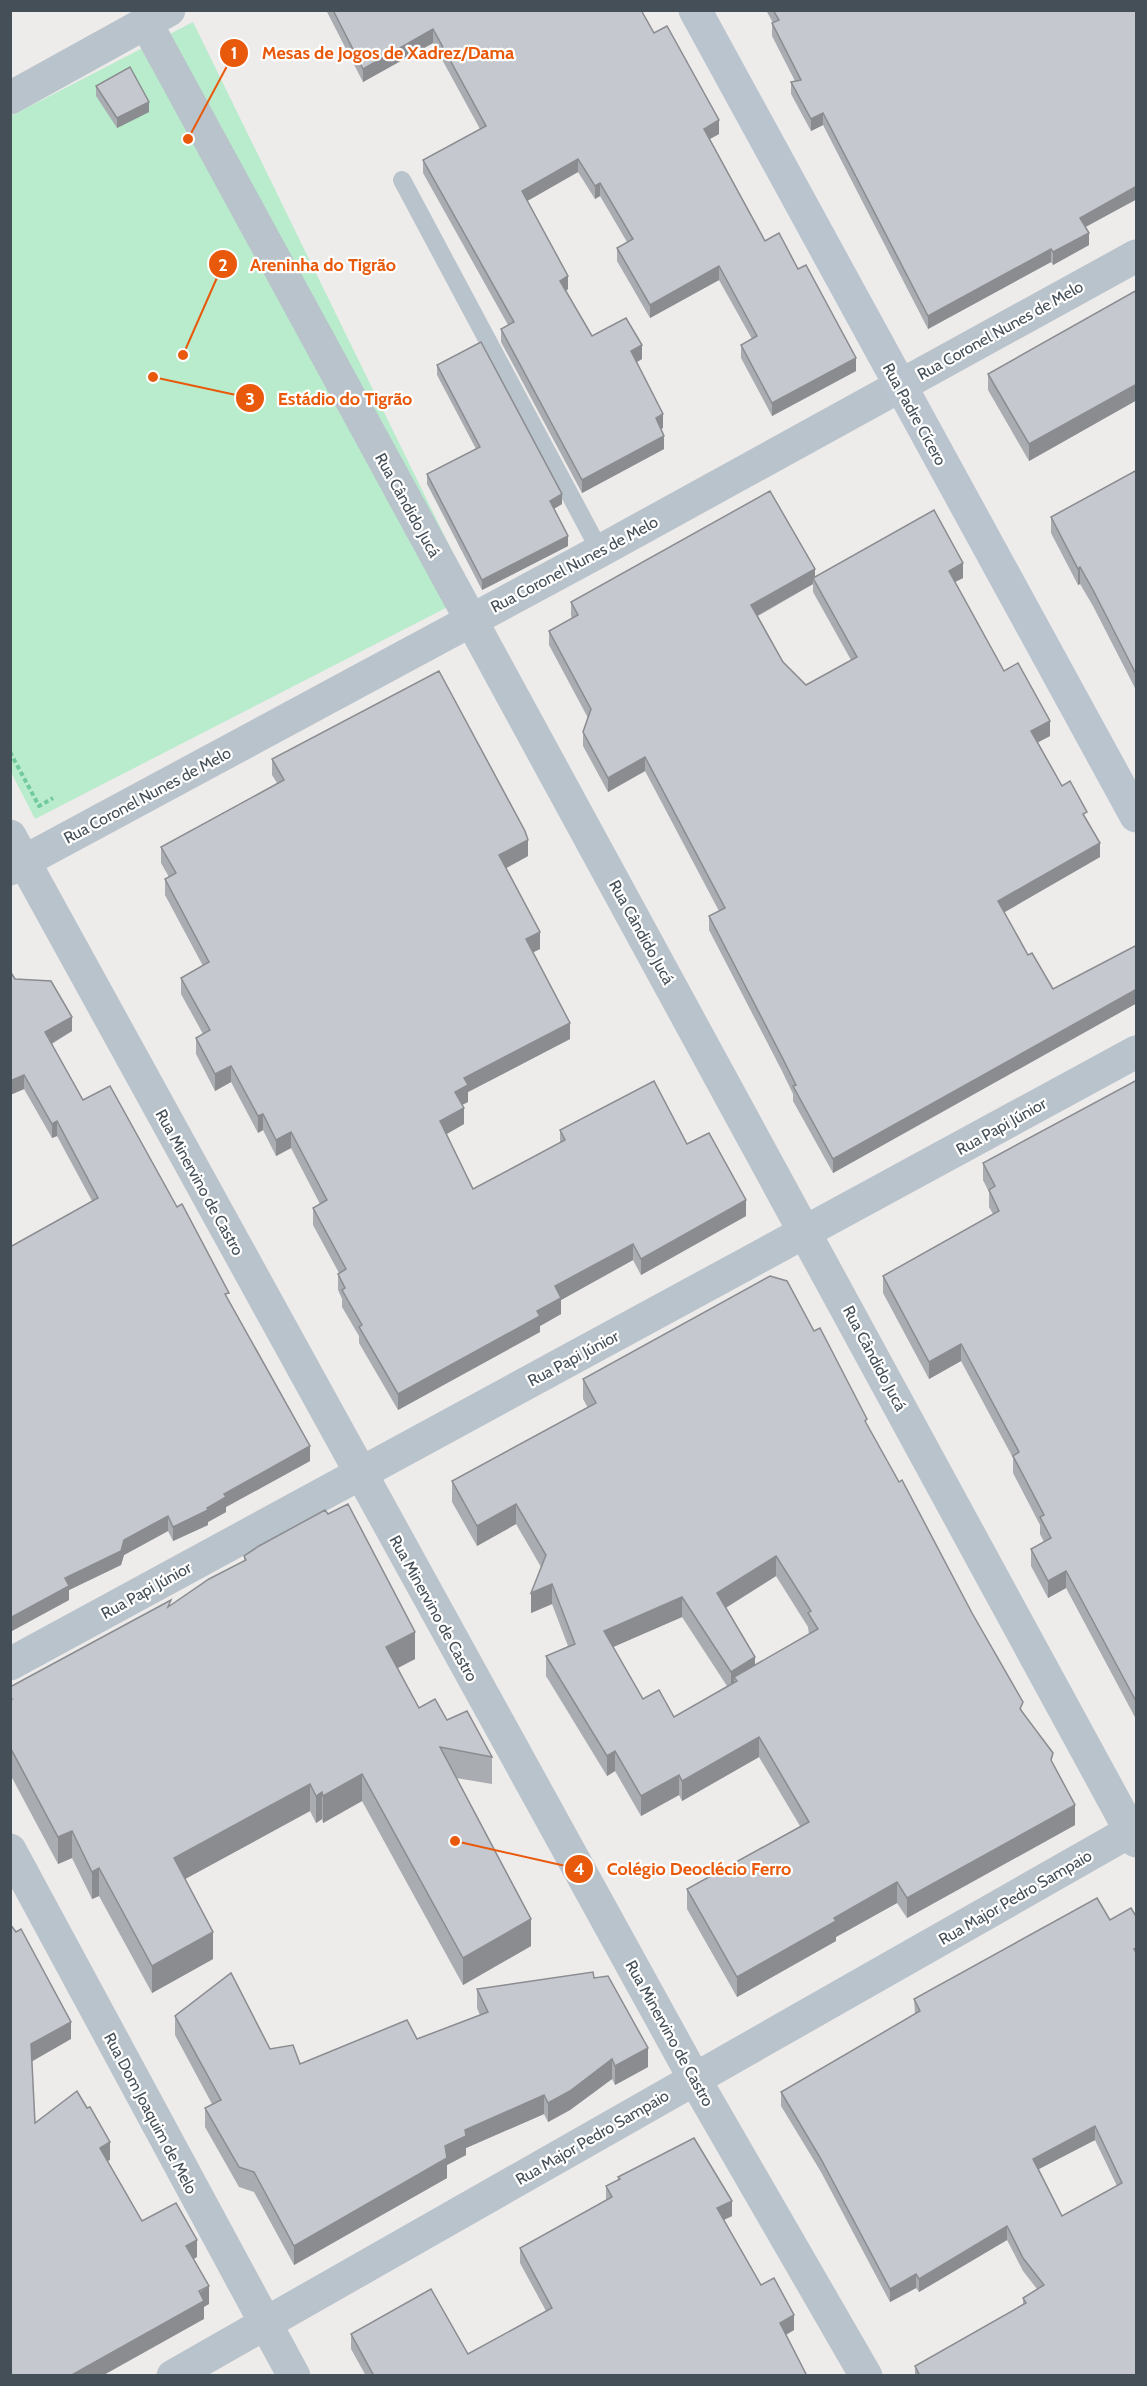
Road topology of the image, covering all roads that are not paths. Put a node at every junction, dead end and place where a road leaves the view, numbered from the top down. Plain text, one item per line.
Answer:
1 (695, 10) edge
2 (158, 17) edge
3 (10, 98) edge
4 (402, 180) dead end
5 (1137, 256) edge
6 (899, 385) junction
7 (600, 551) junction
8 (470, 620) junction
9 (1137, 816) edge
10 (15, 855) edge
11 (1137, 1052) edge
12 (807, 1232) junction
13 (359, 1473) junction
14 (10, 1664) edge
15 (1135, 1833) edge
16 (10, 1850) edge
17 (694, 2079) junction
18 (265, 2325) junction
19 (173, 2376) edge
20 (294, 2376) edge
21 (866, 2376) edge

1 - 6 street, Rua Padre Cícero
2 - 3 street
2 - 8 street, Rua Cândido Jucá
4 - 7 lane
5 - 6 street, Rua Coronel Nunes de Melo
6 - 7 street, Rua Coronel Nunes de Melo
6 - 9 street, Rua Padre Cícero
7 - 8 street, Rua Coronel Nunes de Melo
8 - 10 street, Rua Coronel Nunes de Melo
8 - 12 street, Rua Cândido Jucá
10 - 13 street, Rua Minervino de Castro
11 - 12 street, Rua Papi Júnior
12 - 13 street, Rua Papi Júnior
12 - 15 street, Rua Cândido Jucá
13 - 14 street, Rua Papi Júnior
13 - 17 street, Rua Minervino de Castro
15 - 17 street, Rua Major Pedro Sampaio
16 - 18 street, Rua Dom Joaquim de Melo
17 - 18 street, Rua Major Pedro Sampaio
17 - 21 street, Rua Minervino de Castro
18 - 19 street, Rua Major Pedro Sampaio
18 - 20 street, Rua Dom Joaquim de Melo

